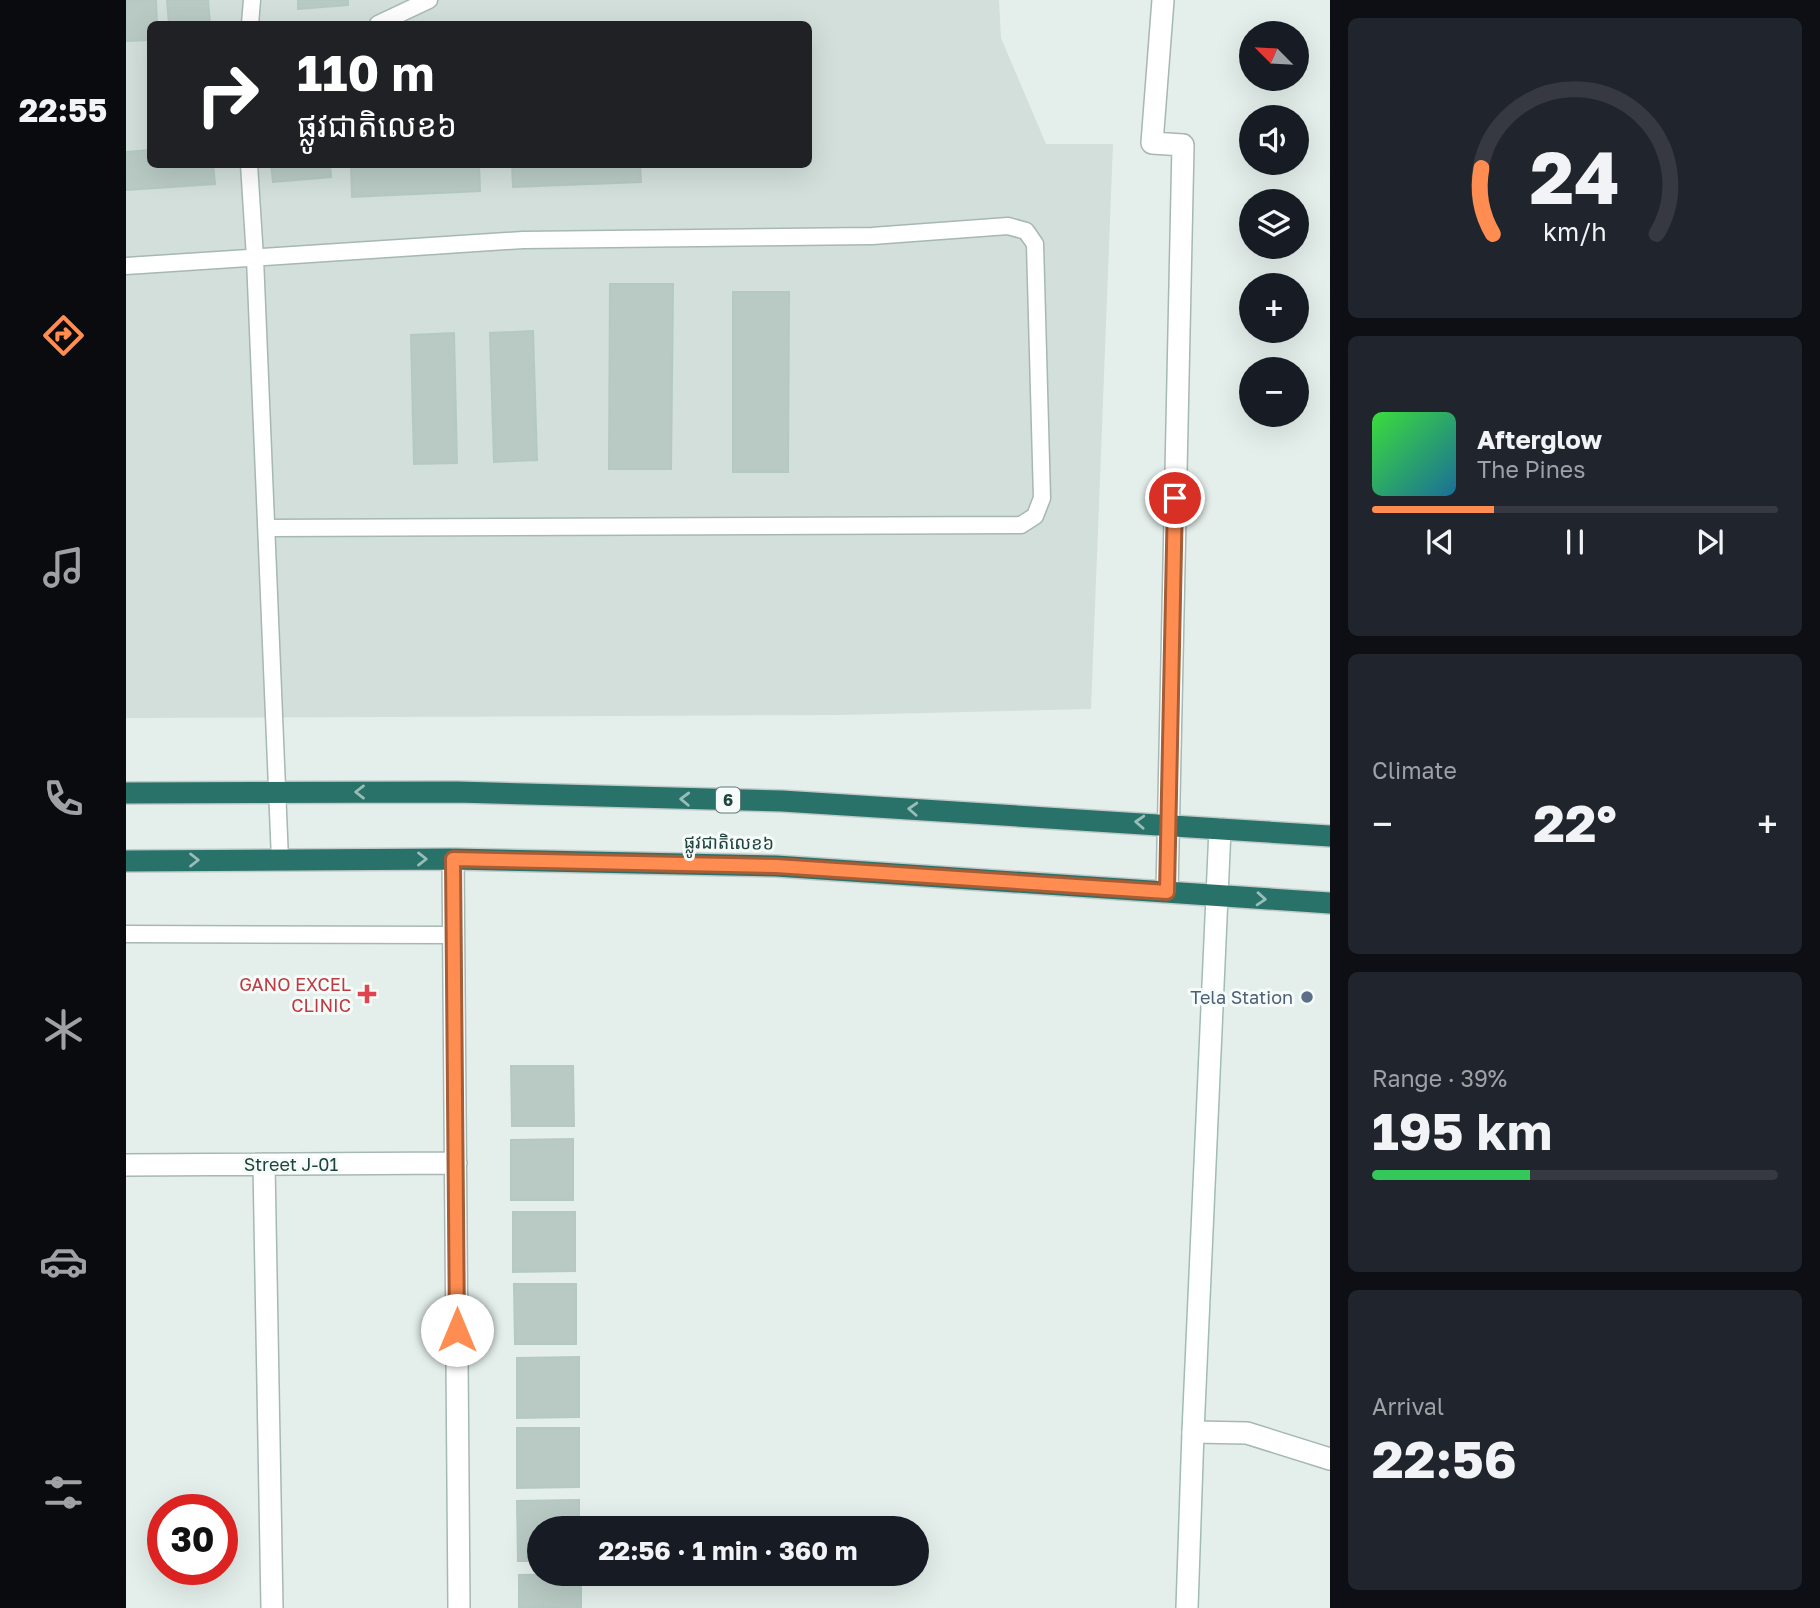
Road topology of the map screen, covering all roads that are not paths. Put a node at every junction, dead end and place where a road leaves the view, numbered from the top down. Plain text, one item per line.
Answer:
1 (252, 0) edge
2 (429, 0) edge
3 (1163, 0) edge
4 (250, 21) edge
5 (384, 21) edge
6 (249, 168) edge
7 (255, 258) junction
8 (126, 266) edge
9 (267, 528) junction
10 (278, 792) junction
11 (126, 793) edge
12 (1169, 824) junction
13 (1220, 829) junction
14 (1330, 835) edge
15 (453, 859) junction
16 (280, 860) junction
17 (126, 861) edge
18 (1167, 892) junction
19 (1217, 896) junction
20 (1330, 904) edge
21 (126, 934) edge
22 (454, 935) junction
23 (456, 1163) junction
24 (264, 1164) junction
25 (126, 1165) edge
26 (1193, 1432) junction
27 (1330, 1460) edge
28 (272, 1608) edge
29 (459, 1608) edge
30 (1187, 1608) edge

1 - 4 lane
2 - 5 lane
3 - 12 street
6 - 7 lane
7 - 8 lane
7 - 9 lane
7 - 9 lane
9 - 10 lane
10 - 11 highway, 6
12 -> 10 highway, 6
10 - 16 lane
12 - 13 highway, 6
12 - 18 street
13 - 14 highway, 6
13 - 19 street
16 -> 15 highway, ផ្លូវជាតិលេខ៦
15 - 18 highway, ផ្លូវជាតិលេខ៦
15 - 22 street
17 -> 16 highway, ផ្លូវជាតិលេខ៦
18 - 19 highway, ផ្លូវជាតិលេខ៦
19 -> 20 highway, ផ្លូវជាតិលេខ៦
19 - 26 street
21 - 22 lane
22 - 23 street
23 - 24 street, Street J-01
23 - 29 street
24 - 25 street, Street J-01
24 - 28 street
26 - 27 street
26 - 30 street

